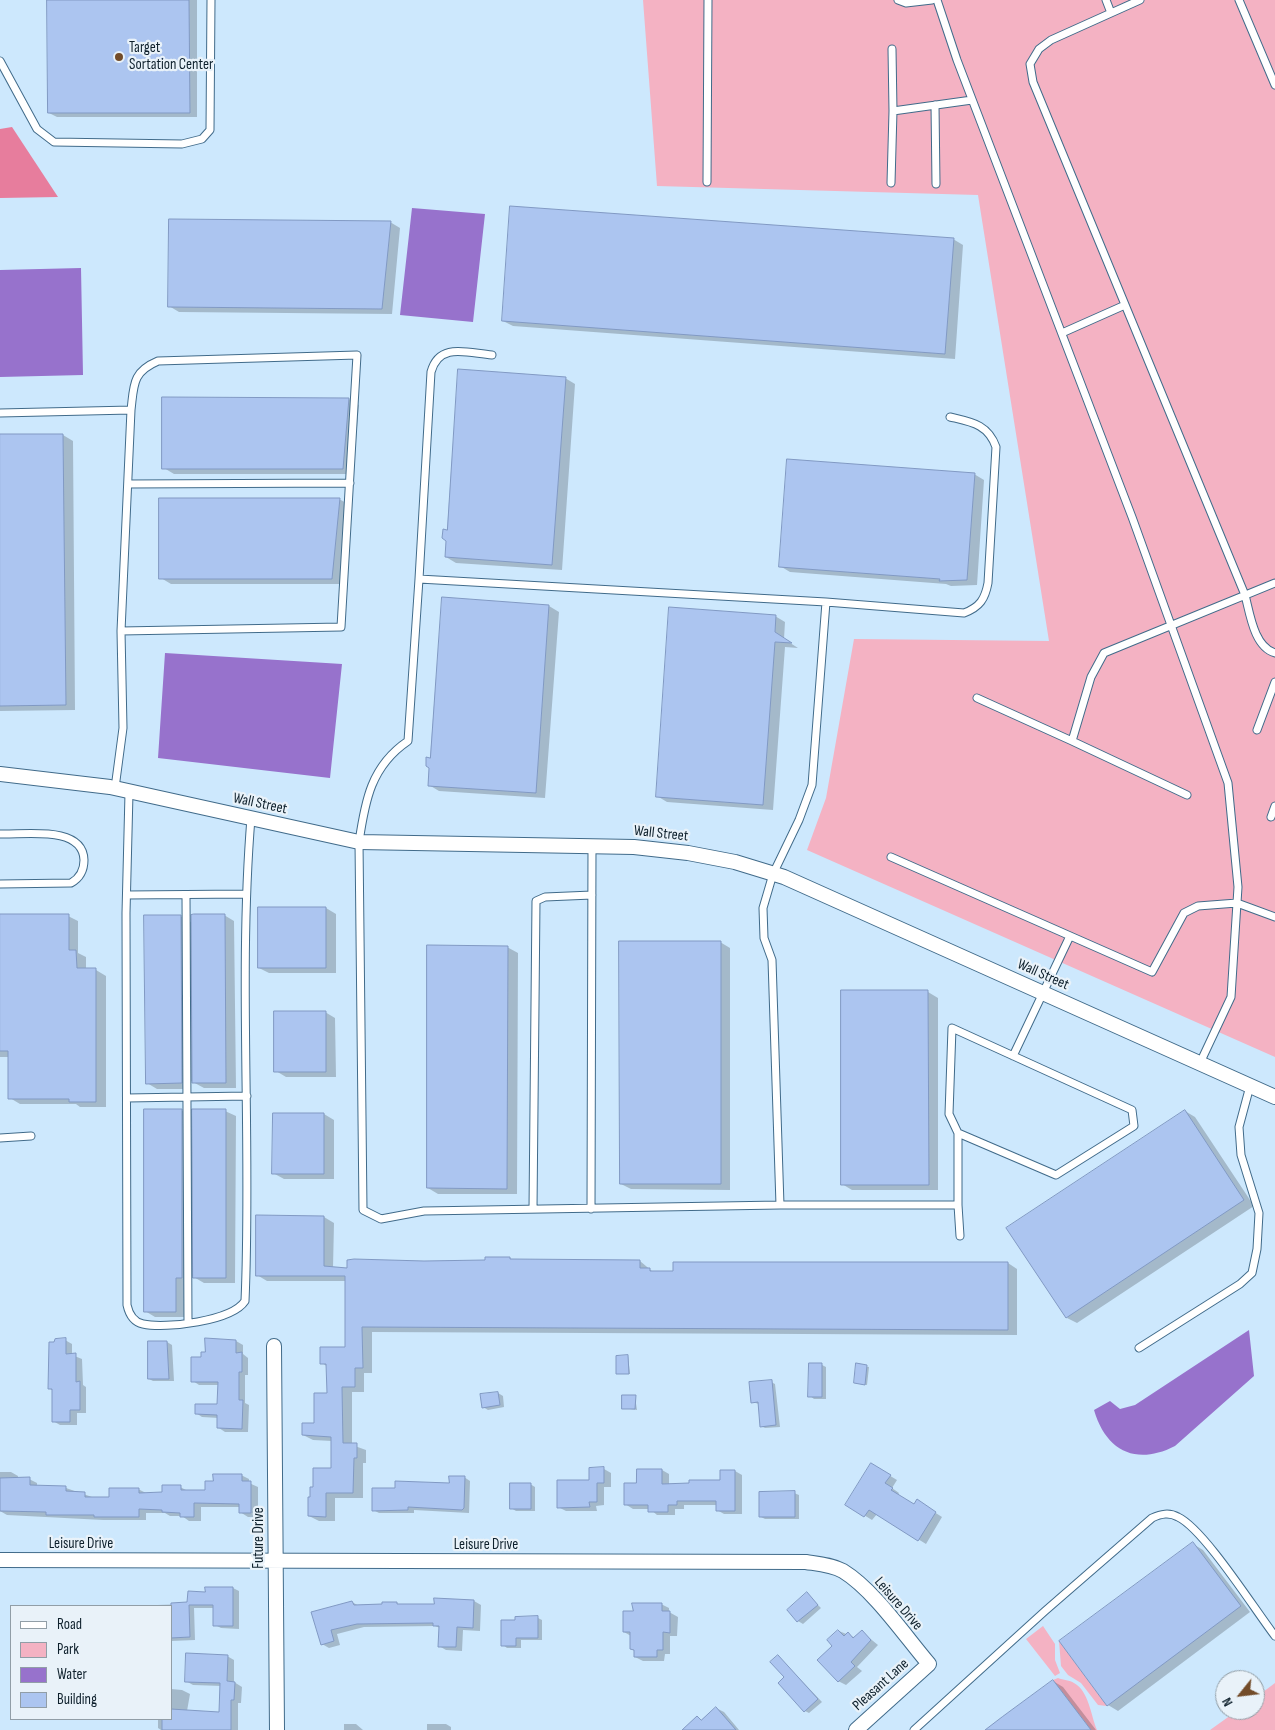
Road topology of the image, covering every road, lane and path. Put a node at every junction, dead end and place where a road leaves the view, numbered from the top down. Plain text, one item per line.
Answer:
1 (211, 0) edge
2 (708, 0) edge
3 (898, 0) edge
4 (932, 0) edge
5 (937, 0) edge
6 (1106, 0) edge
7 (1140, 0) edge
8 (1239, 0) edge
9 (1111, 13) junction
10 (892, 49) dead end
11 (0, 61) edge
12 (1275, 85) edge
13 (972, 100) junction
14 (935, 105) junction
15 (893, 110) junction
16 (707, 182) dead end
17 (891, 183) dead end
18 (936, 184) dead end
19 (1125, 305) junction
20 (1062, 333) junction
21 (492, 355) dead end
22 (131, 410) junction
23 (0, 413) edge
24 (950, 417) dead end
25 (350, 483) junction
26 (128, 484) junction
27 (419, 579) junction
28 (1275, 583) edge
29 (1245, 595) junction
30 (826, 602) junction
31 (1171, 624) junction
32 (121, 631) junction
33 (1275, 653) edge
34 (1275, 682) edge
35 (977, 698) dead end
36 (1257, 730) dead end
37 (1072, 741) junction
38 (0, 774) edge
39 (114, 789) junction
40 (129, 793) junction
41 (1187, 795) dead end
42 (1275, 806) edge
43 (1271, 817) dead end
44 (251, 818) junction
45 (0, 834) edge
46 (359, 842) junction
47 (592, 845) junction
48 (891, 857) dead end
49 (773, 874) junction
50 (0, 884) edge
51 (245, 894) junction
52 (127, 895) junction
53 (186, 895) junction
54 (592, 895) junction
55 (1237, 903) junction
56 (1275, 917) edge
57 (1070, 936) junction
58 (1044, 993) junction
59 (1013, 1056) junction
60 (1200, 1063) junction
61 (1250, 1086) junction
62 (247, 1096) junction
63 (187, 1097) junction
64 (1275, 1097) edge
65 (127, 1098) junction
66 (958, 1134) junction
67 (30, 1136) dead end
68 (0, 1138) edge
69 (958, 1205) junction
70 (780, 1206) junction
71 (533, 1209) junction
72 (591, 1209) junction
73 (960, 1236) dead end
74 (188, 1323) junction
75 (274, 1346) dead end
76 (1139, 1348) dead end
77 (0, 1560) edge
78 (275, 1560) junction
79 (1275, 1636) edge
80 (929, 1664) joint
81 (277, 1730) edge
82 (856, 1730) edge
83 (914, 1730) edge

1 - 11 lane
2 - 16 lane
3 - 4 lane
5 - 13 lane
6 - 9 lane
7 - 9 lane
8 - 12 lane
9 - 19 lane
10 - 15 lane
13 - 14 lane
13 - 20 lane
14 - 15 lane
14 - 18 lane
15 - 17 lane
19 - 20 lane
19 - 29 lane
20 - 31 lane
21 - 27 lane
22 - 23 lane
22 - 25 lane
22 - 26 lane
24 - 30 lane
25 - 26 lane
25 - 32 lane
26 - 32 lane
27 - 30 lane
27 - 46 lane
28 - 29 lane
29 - 31 lane
29 - 33 lane
30 - 49 lane
31 - 37 lane
31 - 55 lane
32 - 39 lane
34 - 36 lane
35 - 37 lane
37 - 41 lane
38 - 39 street, Wall Street
39 - 40 street, Wall Street
40 - 44 street, Wall Street
40 - 52 lane
42 - 43 lane
44 - 46 street, Wall Street
44 - 51 lane
45 - 50 lane
46 - 47 street, Wall Street
46 - 71 lane
47 - 49 street, Wall Street
47 - 54 lane
48 - 57 lane
49 - 58 street, Wall Street
49 - 70 lane
51 - 53 lane
51 - 62 lane
52 - 53 lane
52 - 65 lane
53 - 63 lane
54 - 71 lane
54 - 72 lane
55 - 56 lane
55 - 57 lane
55 - 60 lane
57 - 58 lane
58 - 59 lane
58 - 60 street, Wall Street
59 - 66 lane
59 - 66 lane
60 - 61 street, Wall Street
61 - 64 street, Wall Street
61 - 76 lane
62 - 63 lane
62 - 74 lane
63 - 65 lane
63 - 74 lane
65 - 74 lane
66 - 69 lane
67 - 68 lane
69 - 70 lane
69 - 73 lane
70 - 72 lane
71 - 72 lane
75 - 78 street, Future Drive
77 - 78 street, Leisure Drive
78 - 80 street, Leisure Drive
78 - 81 street, Future Drive
79 - 83 lane
80 - 82 street, Pleasant Lane

